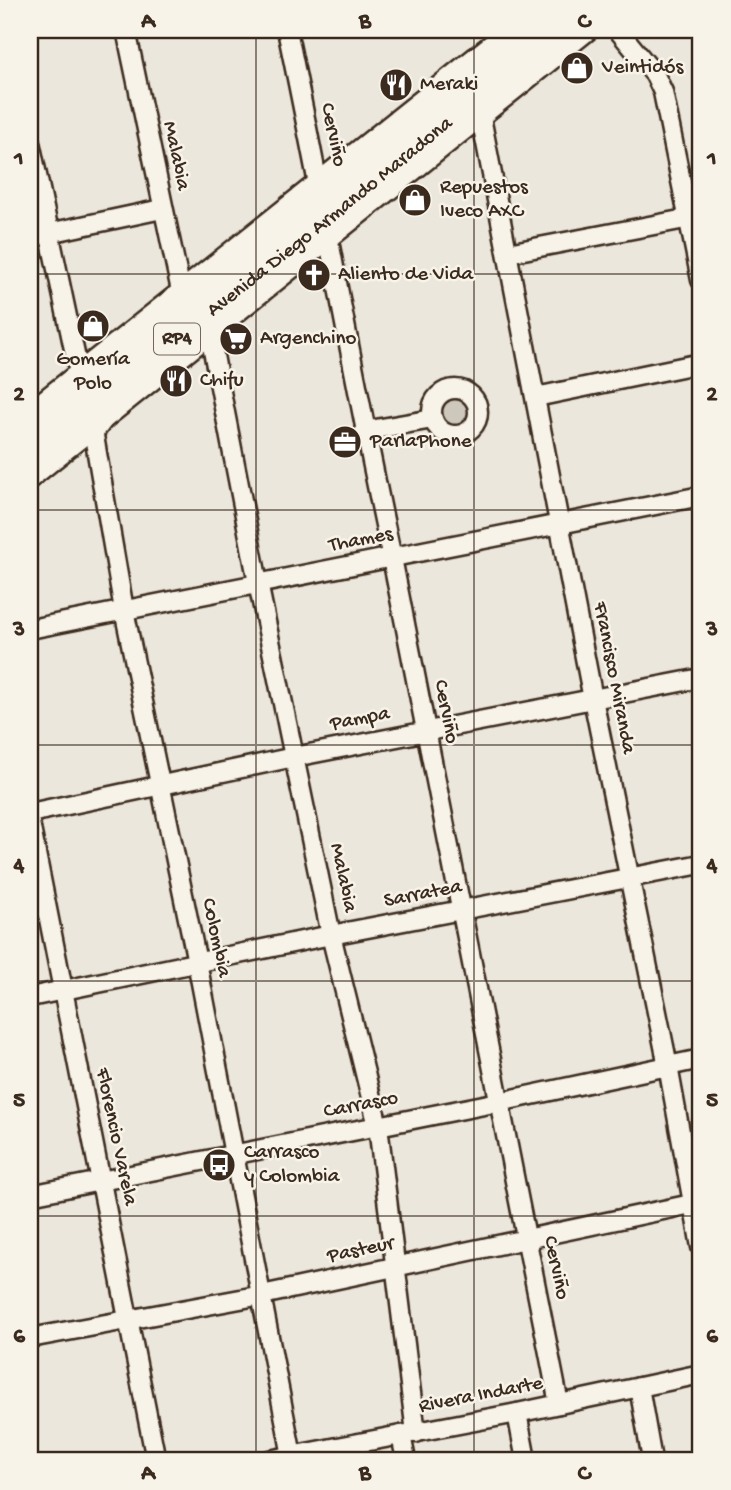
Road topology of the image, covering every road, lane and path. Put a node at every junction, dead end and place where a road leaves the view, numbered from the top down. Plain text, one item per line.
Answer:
1 (126, 30) edge
2 (287, 30) edge
3 (509, 30) edge
4 (531, 30) edge
5 (564, 30) edge
6 (589, 30) edge
7 (618, 30) edge
8 (436, 89) joint
9 (481, 117) junction
10 (30, 142) edge
11 (319, 190) junction
12 (162, 209) junction
13 (695, 217) edge
14 (326, 231) junction
15 (50, 232) junction
16 (278, 232) junction
17 (30, 237) edge
18 (235, 248) junction
19 (508, 253) junction
20 (701, 281) edge
21 (188, 295) junction
22 (210, 335) junction
23 (701, 363) edge
24 (136, 371) junction
25 (79, 373) junction
26 (536, 397) junction
27 (30, 411) edge
28 (433, 418) dead end
29 (93, 430) junction
30 (364, 431) junction
31 (41, 435) edge
32 (30, 455) edge
33 (30, 479) edge
34 (701, 496) edge
35 (559, 525) junction
36 (392, 558) junction
37 (258, 583) junction
38 (124, 610) junction
39 (30, 629) edge
40 (701, 678) edge
41 (593, 699) junction
42 (426, 730) junction
43 (294, 757) junction
44 (160, 787) junction
45 (30, 813) edge
46 (30, 823) edge
47 (701, 864) edge
48 (630, 878) junction
49 (461, 911) junction
50 (331, 935) junction
51 (197, 962) junction
52 (61, 990) junction
53 (30, 997) edge
54 (701, 1059) edge
55 (668, 1066) junction
56 (499, 1102) junction
57 (377, 1126) junction
58 (234, 1154) junction
59 (101, 1181) junction
60 (30, 1195) edge
61 (696, 1203) edge
62 (525, 1239) junction
63 (701, 1247) edge
64 (394, 1267) junction
65 (262, 1295) junction
66 (130, 1320) junction
67 (30, 1338) edge
68 (701, 1374) edge
69 (639, 1387) junction
70 (559, 1404) junction
71 (517, 1413) junction
72 (409, 1434) junction
73 (280, 1459) edge
74 (156, 1460) edge
75 (406, 1460) edge
76 (526, 1460) edge
77 (652, 1460) edge

1 - 12 street, Malabia
2 - 11 street, Cerviño
3 - 8 street, Avenida Diego Armando Maradona
4 - 11 main road, Avenida Diego Armando Maradona / RP4
5 - 14 main road, Avenida Diego Armando Maradona / RP4
6 - 9 street, Avenida Diego Armando Maradona
7 - 13 street
8 - 11 main road
9 - 14 street, Avenida Diego Armando Maradona
9 - 19 street, Francisco Miranda
10 - 15 street
11 - 14 street, Cerviño
11 - 16 main road, Avenida Diego Armando Maradona / RP4
11 - 18 street, Avenida Diego Armando Maradona
12 - 15 street
12 - 21 street, Malabia
13 - 19 street
13 - 20 street
14 - 22 street, Avenida Diego Armando Maradona
14 - 24 main road, Avenida Diego Armando Maradona / RP4
14 - 30 street, Cerviño
15 - 17 street
15 - 25 street
16 - 18 main road
16 - 21 main road, Avenida Diego Armando Maradona / RP4
18 - 21 main road
19 - 26 street, Francisco Miranda
21 - 25 street, Avenida Diego Armando Maradona
21 - 31 main road, Avenida Diego Armando Maradona / RP4
22 - 29 street, Avenida Diego Armando Maradona
22 - 37 street, Malabia
23 - 26 street
24 - 29 main road
24 - 31 main road, Avenida Diego Armando Maradona / RP4
25 - 27 street, Avenida Diego Armando Maradona
26 - 35 street, Francisco Miranda
28 - 30 street
29 - 31 main road
29 - 33 street, Avenida Diego Armando Maradona
29 - 38 street, Colombia
30 - 36 street, Cerviño
31 - 32 main road, Avenida Diego Armando Maradona / RP4
34 - 35 street, Thames
35 - 36 street, Thames
35 - 41 street, Francisco Miranda
36 - 37 street, Thames
36 - 42 street, Cerviño
37 - 38 street, Thames
37 - 43 street, Malabia
38 - 39 street, Thames
38 - 44 street, Colombia
40 - 41 street, Pampa
41 - 42 street, Pampa
41 - 48 street, Francisco Miranda
42 - 43 street, Pampa
42 - 49 street, Cerviño
43 - 44 street, Pampa
43 - 50 street, Malabia
44 - 45 street, Pampa
44 - 51 street, Colombia
46 - 52 street, Florencio Varela
47 - 48 street, Sarratea
48 - 49 street, Sarratea
48 - 55 street, Francisco Miranda
49 - 50 street, Sarratea
49 - 56 street, Cerviño
50 - 51 street, Sarratea
50 - 57 street, Malabia
51 - 52 street, Sarratea
51 - 58 street, Colombia
52 - 53 street, Sarratea
52 - 59 street, Florencio Varela
54 - 55 street, Carrasco
55 - 56 street, Carrasco
55 - 61 street, Francisco Miranda
56 - 57 street, Carrasco
56 - 62 street, Cerviño
57 - 58 street, Carrasco
57 - 64 street, Malabia
58 - 59 street, Carrasco
58 - 65 street, Colombia
59 - 60 street, Carrasco
59 - 66 street, Florencio Varela
61 - 62 street, Pasteur
61 - 63 street, Francisco Miranda
62 - 64 street, Pasteur
62 - 70 street, Cerviño
64 - 65 street, Pasteur
64 - 72 street, Malabia
65 - 66 street, Pasteur
65 - 73 street, Colombia
66 - 67 street, Pasteur
66 - 74 street, Florencio Varela
68 - 69 street, Rivera Indarte
69 - 70 street, Rivera Indarte
69 - 77 street
70 - 71 street, Rivera Indarte
71 - 72 street, Rivera Indarte
71 - 76 street
72 - 73 street, Rivera Indarte
72 - 75 street, Malabia

